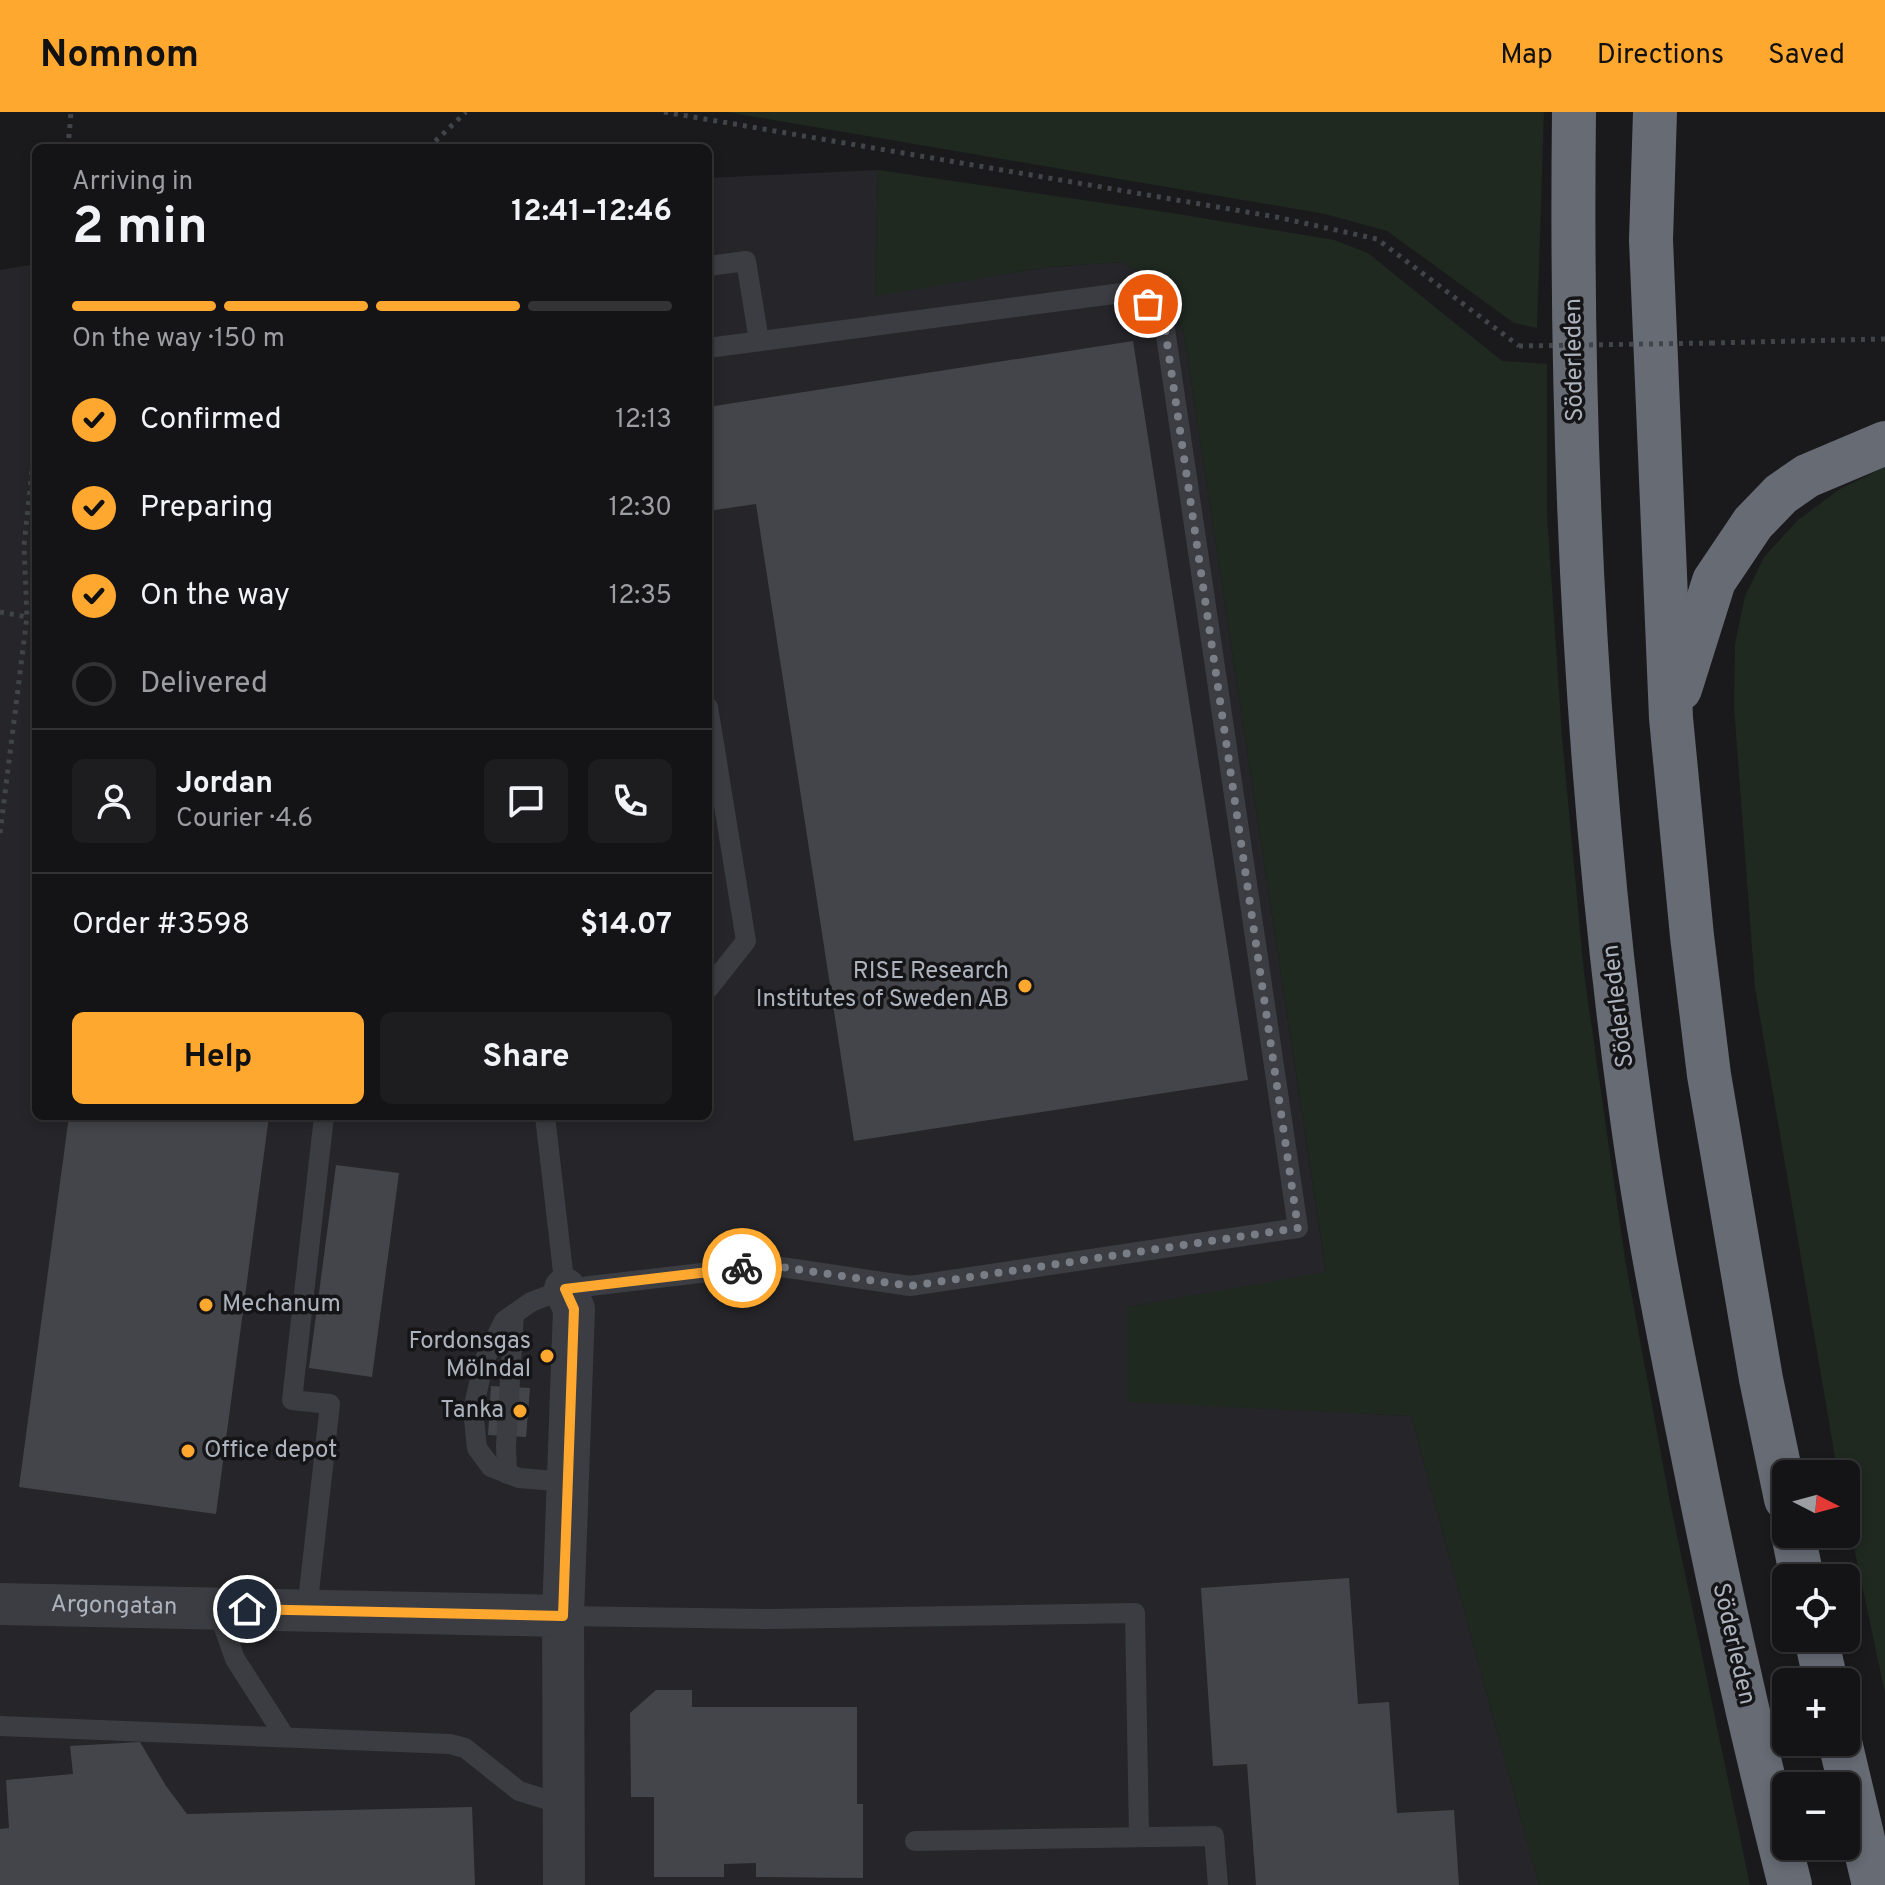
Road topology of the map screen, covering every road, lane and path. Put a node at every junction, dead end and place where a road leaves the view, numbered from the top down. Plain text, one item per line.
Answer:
1 (71, 112) edge
2 (466, 112) edge
3 (664, 112) edge
4 (1574, 112) edge
5 (1655, 112) edge
6 (68, 144) edge
7 (432, 144) edge
8 (712, 265) edge
9 (1885, 339) edge
10 (759, 341) junction
11 (712, 347) edge
12 (1885, 443) edge
13 (32, 477) edge
14 (0, 612) edge
15 (27, 617) junction
16 (1671, 718) junction
17 (712, 732) edge
18 (0, 833) edge
19 (712, 984) edge
20 (324, 1120) edge
21 (545, 1120) edge
22 (565, 1289) junction
23 (514, 1314) junction
24 (1778, 1460) edge
25 (507, 1474) junction
26 (568, 1482) junction
27 (0, 1604) edge
28 (217, 1608) junction
29 (307, 1610) junction
30 (563, 1616) junction
31 (0, 1726) edge
32 (285, 1737) junction
33 (1843, 1756) edge
34 (564, 1805) junction
35 (1139, 1836) junction
36 (915, 1841) dead end
37 (564, 1885) edge
38 (1218, 1885) edge
39 (1790, 1885) edge
40 (1874, 1885) edge

1 - 6 path
2 - 7 path
3 - 9 path, bridge
4 - 39 highway, Söderleden
5 - 16 highway
8 - 10 lane
10 - 11 lane
10 - 22 lane
12 - 16 highway
13 - 15 path
14 - 15 path
15 - 18 path
16 - 24 highway
17 - 19 lane
20 - 29 lane
21 - 22 lane
22 - 23 lane
22 - 26 street
23 - 25 lane
23 - 25 lane
25 - 26 lane
26 - 30 street
27 - 28 street, Argongatan
28 - 29 street, Argongatan
28 - 32 lane
29 - 30 street, Argongatan
30 - 34 street
30 - 35 lane
31 - 32 lane
32 - 34 lane
33 - 40 highway
34 - 37 street
35 - 36 lane
35 - 38 lane

